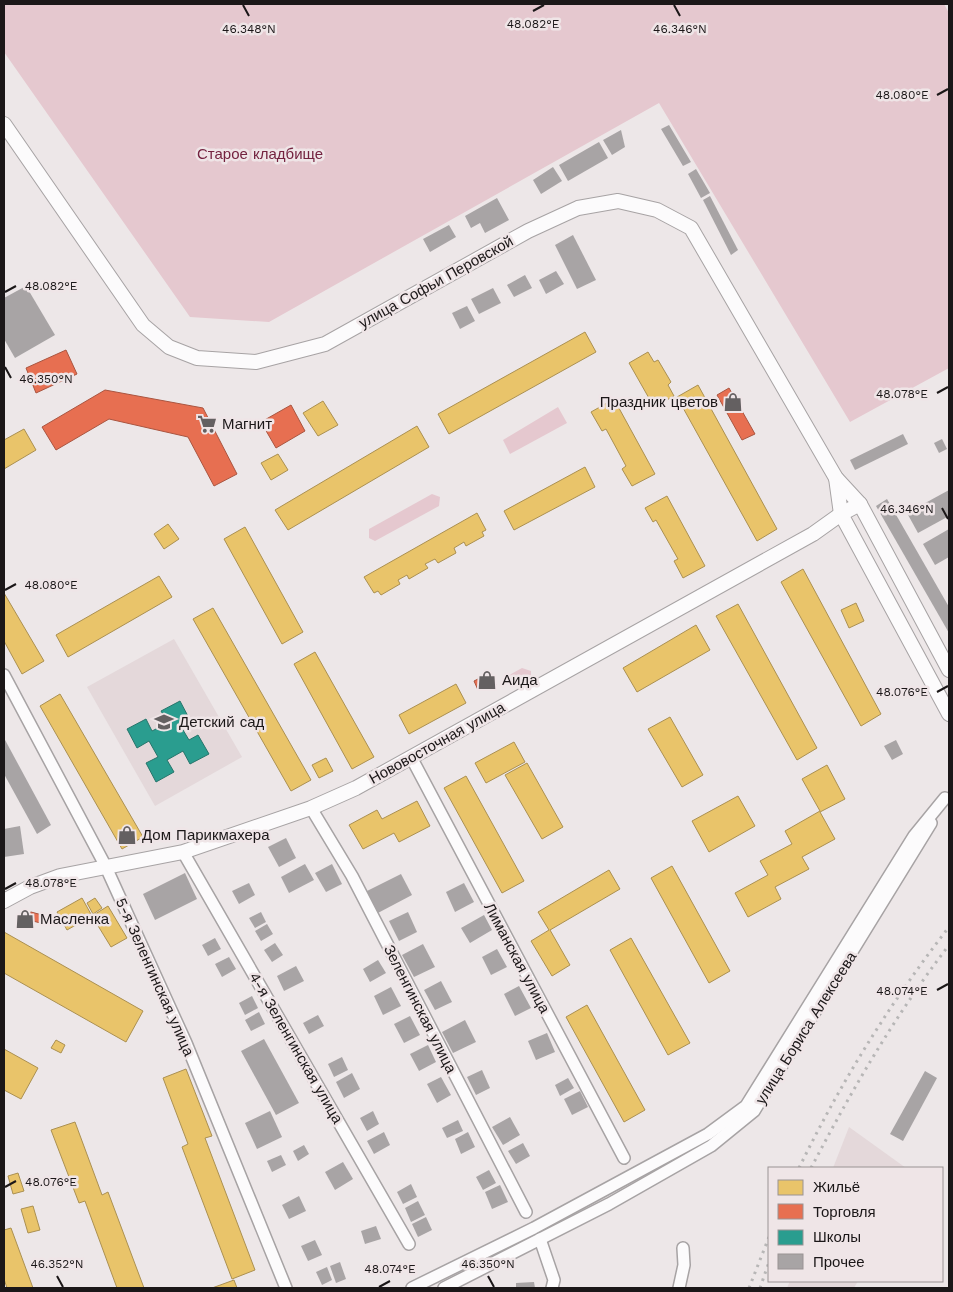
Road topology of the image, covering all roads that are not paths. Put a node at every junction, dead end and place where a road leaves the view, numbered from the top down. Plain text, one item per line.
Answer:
1 (4, 124) edge
2 (836, 478) junction
3 (860, 504) junction
4 (841, 514) junction
5 (949, 670) edge
6 (4, 675) edge
7 (949, 714) edge
8 (411, 758) junction
9 (947, 795) edge
10 (311, 808) junction
11 (183, 852) junction
12 (105, 865) junction
13 (4, 901) edge
14 (624, 1158) dead end
15 (526, 1212) dead end
16 (540, 1239) junction
17 (409, 1244) dead end
18 (683, 1248) dead end
19 (286, 1288) edge
20 (412, 1288) edge
21 (444, 1288) edge
22 (552, 1288) edge
23 (679, 1288) edge

1 - 2 main road, улица Софьи Перовской
2 - 3 main road, улица Софьи Перовской
2 - 4 main road, улица Софьи Перовской
3 - 4 main road, Нововосточная улица
3 - 5 main road, улица Софьи Перовской
4 - 7 main road, улица Софьи Перовской
4 - 8 main road, Нововосточная улица
6 - 12 street, 5-я Зеленгинская улица
8 - 10 main road, Нововосточная улица
8 - 14 street, Лиманская улица
9 - 16 street, улица Бориса Алексеева
9 - 20 street
10 - 11 main road, Нововосточная улица
10 - 15 street, Зеленгинская улица
11 - 12 main road, Нововосточная улица
11 - 17 street, 4-я Зеленгинская улица
12 - 13 main road, Нововосточная улица
12 - 19 street, 5-я Зеленгинская улица
16 - 21 street, улица Бориса Алексеева
16 - 22 street
18 - 23 street

